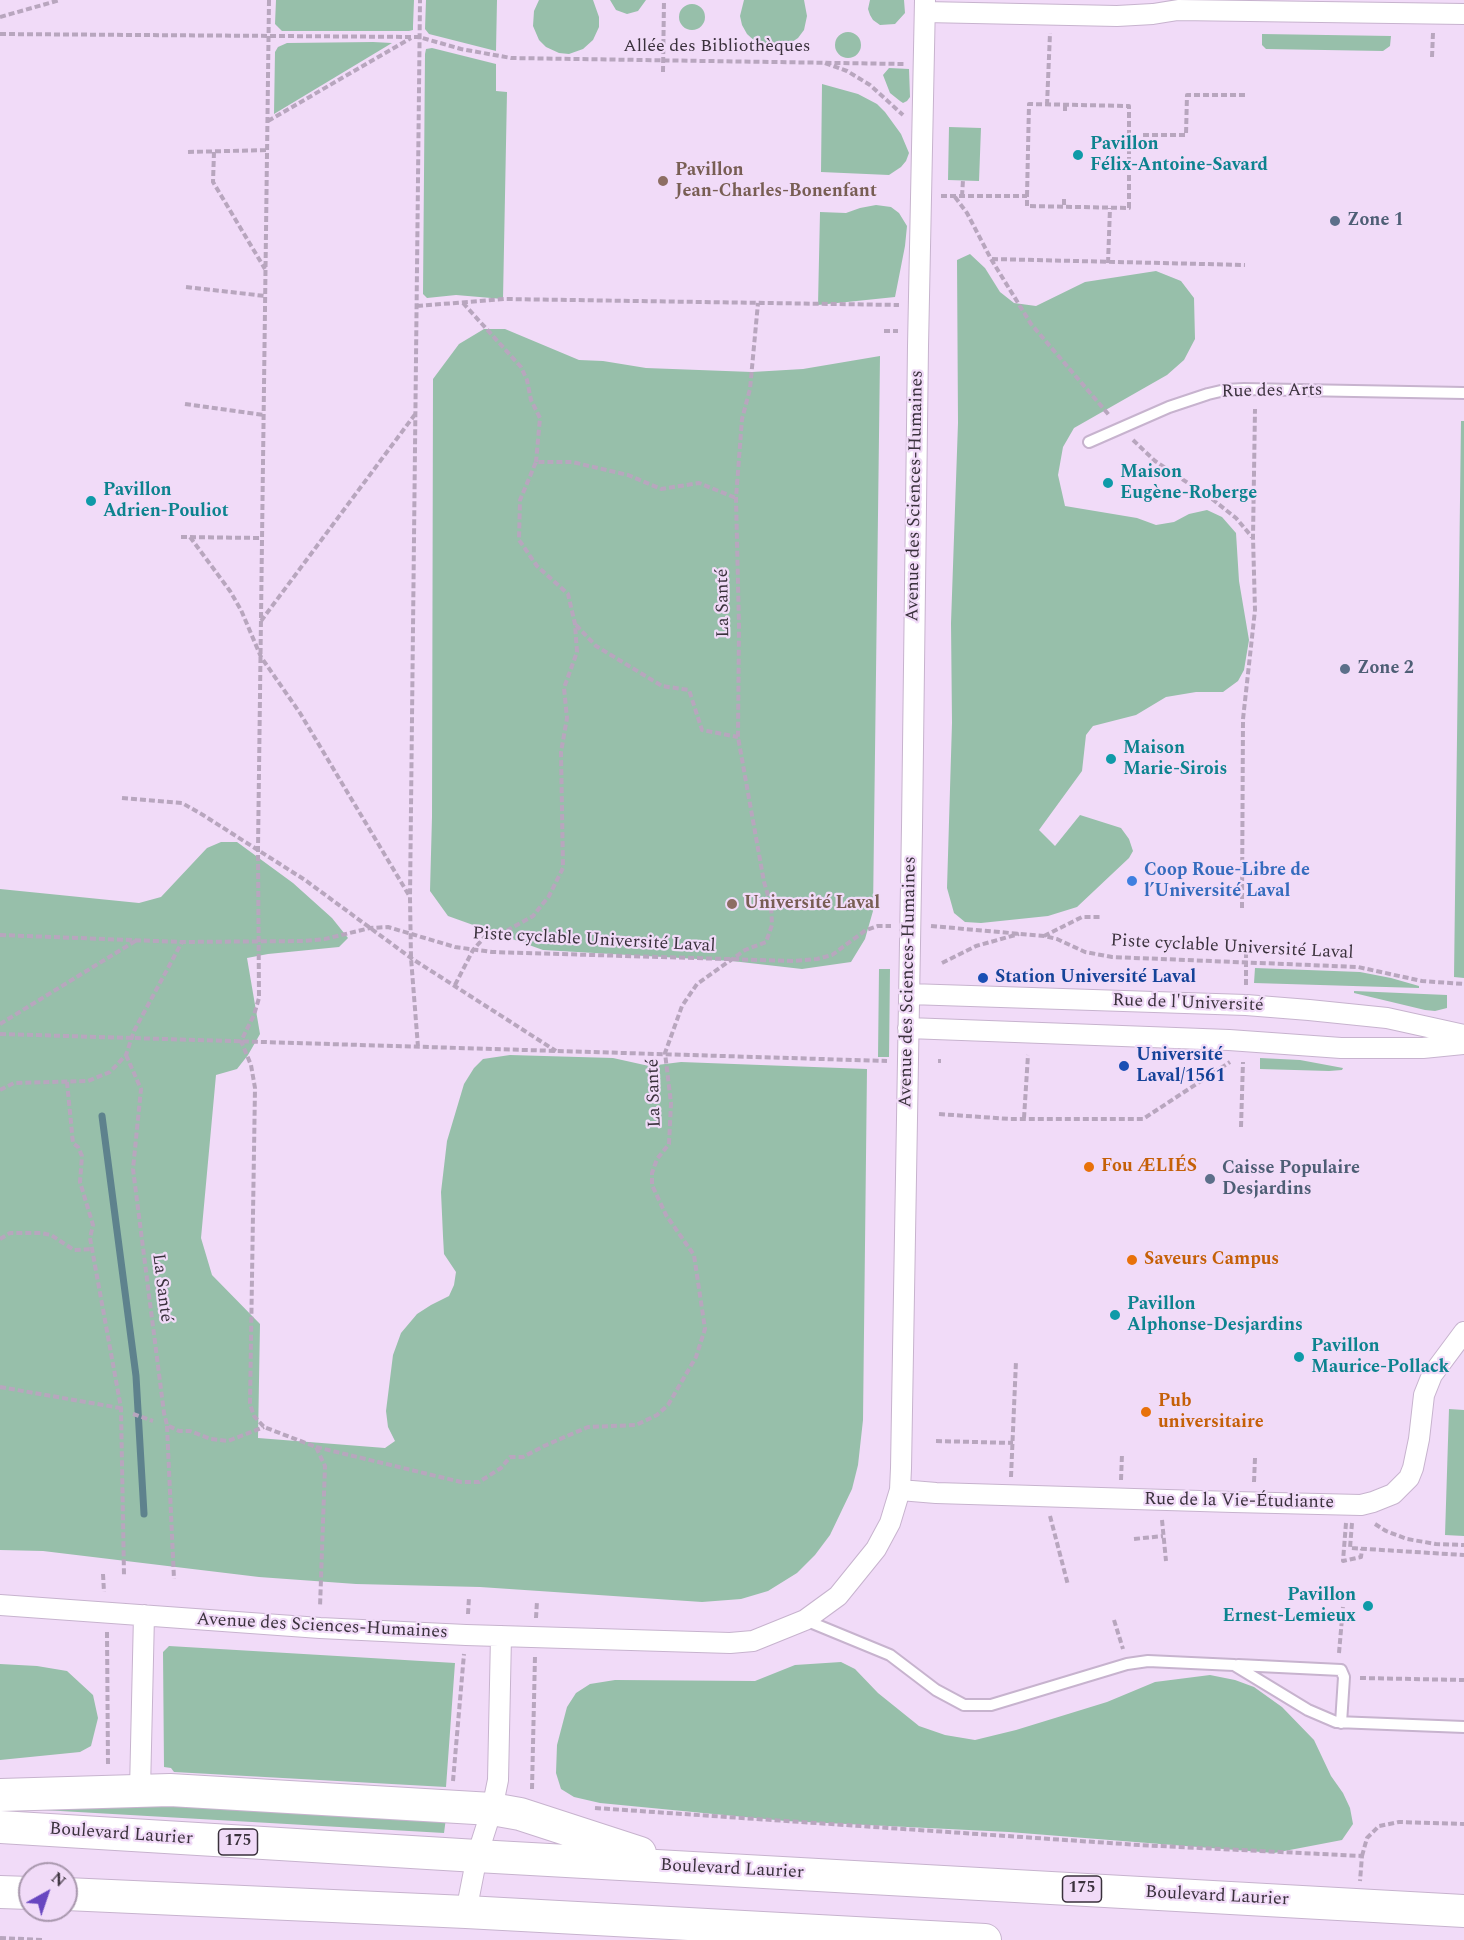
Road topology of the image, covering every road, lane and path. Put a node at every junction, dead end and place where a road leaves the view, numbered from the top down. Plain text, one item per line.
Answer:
1 (60, 0) edge
2 (269, 0) edge
3 (420, 0) edge
4 (664, 0) edge
5 (1178, 5) edge
6 (925, 6) edge
7 (1050, 14) junction
8 (1464, 14) edge
9 (0, 17) edge
10 (1433, 33) dead end
11 (0, 34) edge
12 (268, 37) junction
13 (412, 38) junction
14 (419, 38) junction
15 (1432, 57) dead end
16 (663, 61) junction
17 (820, 62) junction
18 (923, 64) junction
19 (663, 72) dead end
20 (1248, 95) dead end
21 (1047, 105) junction
22 (1065, 105) junction
23 (1065, 113) dead end
24 (906, 118) dead end
25 (268, 121) junction
26 (1143, 135) dead end
27 (268, 150) junction
28 (188, 152) dead end
29 (214, 152) junction
30 (963, 180) dead end
31 (922, 196) junction
32 (955, 196) junction
33 (963, 196) junction
34 (1027, 196) junction
35 (1064, 199) dead end
36 (1064, 207) junction
37 (1110, 208) junction
38 (991, 259) junction
39 (1108, 263) junction
40 (1245, 265) dead end
41 (266, 270) junction
42 (186, 287) dead end
43 (265, 296) junction
44 (462, 302) junction
45 (758, 303) junction
46 (919, 305) junction
47 (417, 306) junction
48 (1464, 393) edge
49 (185, 404) dead end
50 (1255, 408) dead end
51 (417, 412) junction
52 (264, 415) junction
53 (1120, 428) junction
54 (1089, 442) dead end
55 (536, 462) junction
56 (736, 498) junction
57 (181, 537) dead end
58 (190, 537) junction
59 (1253, 537) junction
60 (262, 538) junction
61 (261, 621) junction
62 (575, 624) junction
63 (261, 657) junction
64 (738, 737) junction
65 (122, 798) dead end
66 (258, 849) junction
67 (410, 898) junction
68 (1242, 908) dead end
69 (1102, 917) dead end
70 (894, 926) dead end
71 (930, 926) dead end
72 (370, 928) junction
73 (1024, 933) junction
74 (411, 934) junction
75 (0, 935) edge
76 (1044, 936) junction
77 (138, 940) junction
78 (259, 941) junction
79 (183, 942) junction
80 (473, 950) junction
81 (1246, 950) dead end
82 (411, 958) junction
83 (732, 961) junction
84 (1246, 962) junction
85 (942, 963) dead end
86 (1464, 984) edge
87 (455, 985) junction
88 (1246, 988) dead end
89 (909, 994) junction
90 (0, 1024) edge
91 (908, 1028) junction
92 (0, 1035) edge
93 (1464, 1035) edge
94 (131, 1039) junction
95 (241, 1041) junction
96 (1464, 1044) edge
97 (417, 1047) junction
98 (556, 1051) junction
99 (665, 1053) junction
100 (126, 1055) junction
101 (1028, 1055) dead end
102 (1244, 1058) dead end
103 (891, 1061) dead end
104 (1231, 1062) dead end
105 (67, 1082) junction
106 (0, 1090) edge
107 (939, 1114) dead end
108 (1024, 1118) junction
109 (1241, 1127) dead end
110 (0, 1239) edge
111 (93, 1249) junction
112 (1464, 1332) edge
113 (1016, 1361) dead end
114 (0, 1387) edge
115 (120, 1408) junction
116 (133, 1414) dead end
117 (153, 1421) dead end
118 (167, 1425) junction
119 (264, 1427) junction
120 (936, 1441) dead end
121 (1013, 1443) junction
122 (316, 1447) junction
123 (1012, 1450) dead end
124 (900, 1490) junction
125 (1049, 1513) dead end
126 (1162, 1516) dead end
127 (1349, 1516) junction
128 (1164, 1536) junction
129 (1134, 1539) dead end
130 (1464, 1545) edge
131 (1362, 1548) junction
132 (1464, 1555) edge
133 (1166, 1561) dead end
134 (103, 1574) dead end
135 (124, 1575) dead end
136 (174, 1579) dead end
137 (1068, 1585) dead end
138 (469, 1597) dead end
139 (537, 1601) dead end
140 (0, 1605) edge
141 (1343, 1607) dead end
142 (105, 1611) junction
143 (144, 1615) junction
144 (805, 1620) junction
145 (1114, 1620) dead end
146 (320, 1628) junction
147 (466, 1635) junction
148 (501, 1636) junction
149 (536, 1637) junction
150 (1127, 1664) junction
151 (1234, 1665) junction
152 (1341, 1673) junction
153 (1464, 1680) edge
154 (1341, 1723) junction
155 (1464, 1727) edge
156 (108, 1771) dead end
157 (140, 1790) junction
158 (453, 1791) dead end
159 (0, 1795) edge
160 (532, 1798) dead end
161 (594, 1808) dead end
162 (492, 1809) junction
163 (1464, 1824) edge
164 (0, 1827) edge
165 (477, 1856) junction
166 (1362, 1856) junction
167 (700, 1868) junction
168 (1360, 1883) dead end
169 (0, 1892) edge
170 (18, 1893) edge
171 (78, 1895) edge
172 (1464, 1911) edge
173 (466, 1912) junction
174 (0, 1938) edge
175 (44, 1940) edge
176 (985, 1940) edge

1 - 9 path
2 - 12 path
3 - 14 path
4 - 16 path
5 - 7 street
5 - 8 street
6 - 7 street
6 - 18 street, Avenue des Sciences-Humaines
7 - 21 path
10 - 15 path
11 - 12 path, Allée des Bibliothèques
12 - 13 path, Allée des Bibliothèques
12 - 25 path
13 - 14 path, Allée des Bibliothèques
13 - 25 path
14 - 16 path, Allée des Bibliothèques
14 - 47 path
16 - 17 path, Allée des Bibliothèques
16 - 19 path
17 - 18 path, Allée des Bibliothèques
17 - 24 path
18 - 31 street, Avenue des Sciences-Humaines
20 - 26 path
21 - 22 path
21 - 34 path
22 - 23 path
22 - 37 path
25 - 27 path
27 - 29 path
27 - 41 path
28 - 29 path
29 - 41 path
30 - 33 path
31 - 32 path
31 - 46 street, Avenue des Sciences-Humaines
32 - 33 path
32 - 38 path
33 - 34 path
34 - 36 path
35 - 36 path
36 - 37 path
37 - 39 path
38 - 39 path
38 - 53 path
39 - 40 path
41 - 43 path
42 - 43 path
43 - 52 path
44 - 45 path
44 - 47 path
44 - 55 path
45 - 46 path
45 - 56 path, La Santé
46 - 89 street, Avenue des Sciences-Humaines
47 - 51 path
48 - 53 lane, Rue des Arts
49 - 52 path
50 - 59 path
51 - 61 path
51 - 67 path
52 - 60 path
53 - 54 lane, Rue des Arts
53 - 59 path
55 - 56 path
55 - 62 path
56 - 64 path, La Santé
57 - 58 path
58 - 60 path
58 - 63 path
59 - 68 path
60 - 61 path
61 - 63 path
62 - 64 path
62 - 80 path
63 - 66 path
63 - 67 path
64 - 83 path, La Santé
65 - 66 path
66 - 72 path
66 - 78 path
67 - 74 path
69 - 76 path
70 - 83 path, Piste cyclable Université Laval
71 - 73 path, Piste cyclable Université Laval
72 - 74 path, Piste cyclable Université Laval
72 - 78 path, Piste cyclable Université Laval
72 - 82 path
73 - 76 path, Piste cyclable Université Laval
73 - 85 path
74 - 80 path, Piste cyclable Université Laval
74 - 82 path
75 - 77 path, Piste cyclable Université Laval
76 - 84 path, Piste cyclable Université Laval
77 - 79 path, Piste cyclable Université Laval
77 - 90 path
78 - 79 path, Piste cyclable Université Laval
78 - 95 path
79 - 94 path
80 - 83 path, Piste cyclable Université Laval
80 - 87 path
81 - 84 path
82 - 87 path
82 - 97 path
83 - 99 path, La Santé
84 - 86 path, Piste cyclable Université Laval
84 - 88 path
87 - 98 path
89 - 91 street, Avenue des Sciences-Humaines
89 - 93 street, Rue de l'Université
91 - 96 street, Rue de l'Université
91 - 124 street, Avenue des Sciences-Humaines
92 - 94 path
94 - 95 path
94 - 100 path
95 - 97 path
95 - 119 path
97 - 98 path
98 - 99 path
99 - 103 path
99 - 122 path, La Santé
100 - 105 path
100 - 118 path, La Santé
101 - 108 path
102 - 109 path
104 - 108 path
105 - 106 path
105 - 111 path
107 - 108 path
110 - 111 path
111 - 115 path
112 - 127 street, Rue de la Vie-Étudiante
113 - 121 path
114 - 115 path
115 - 135 path
116 - 117 path
118 - 119 path
118 - 136 path, La Santé
119 - 122 path
120 - 121 path
121 - 123 path
122 - 146 path
124 - 127 street, Rue de la Vie-Étudiante
124 - 144 street, Avenue des Sciences-Humaines
125 - 137 path
126 - 128 path
127 - 130 path
127 - 131 path
127 - 131 path
128 - 129 path
128 - 133 path
131 - 132 path
134 - 142 path
138 - 147 path
139 - 149 path
140 - 142 street, Avenue des Sciences-Humaines
141 - 152 path
142 - 143 street, Avenue des Sciences-Humaines
142 - 156 path
143 - 146 street, Avenue des Sciences-Humaines
143 - 157 street
144 - 149 street, Avenue des Sciences-Humaines
144 - 150 lane
145 - 150 path
146 - 147 street, Avenue des Sciences-Humaines
147 - 148 street, Avenue des Sciences-Humaines
147 - 158 path
148 - 149 street, Avenue des Sciences-Humaines
148 - 162 street
149 - 160 path
150 - 151 lane
151 - 152 lane
151 - 154 lane
152 - 153 path
152 - 154 lane
154 - 155 lane
157 - 159 main road
157 - 162 main road
161 - 166 path
162 - 165 street
162 - 167 main road
163 - 166 path
164 - 165 main road, Boulevard Laurier / 175
165 - 167 main road, Boulevard Laurier / 175
165 - 173 street
166 - 168 path
167 - 172 main road, Boulevard Laurier / 175
169 - 170 main road
171 - 173 main road
173 - 176 main road
174 - 175 path

